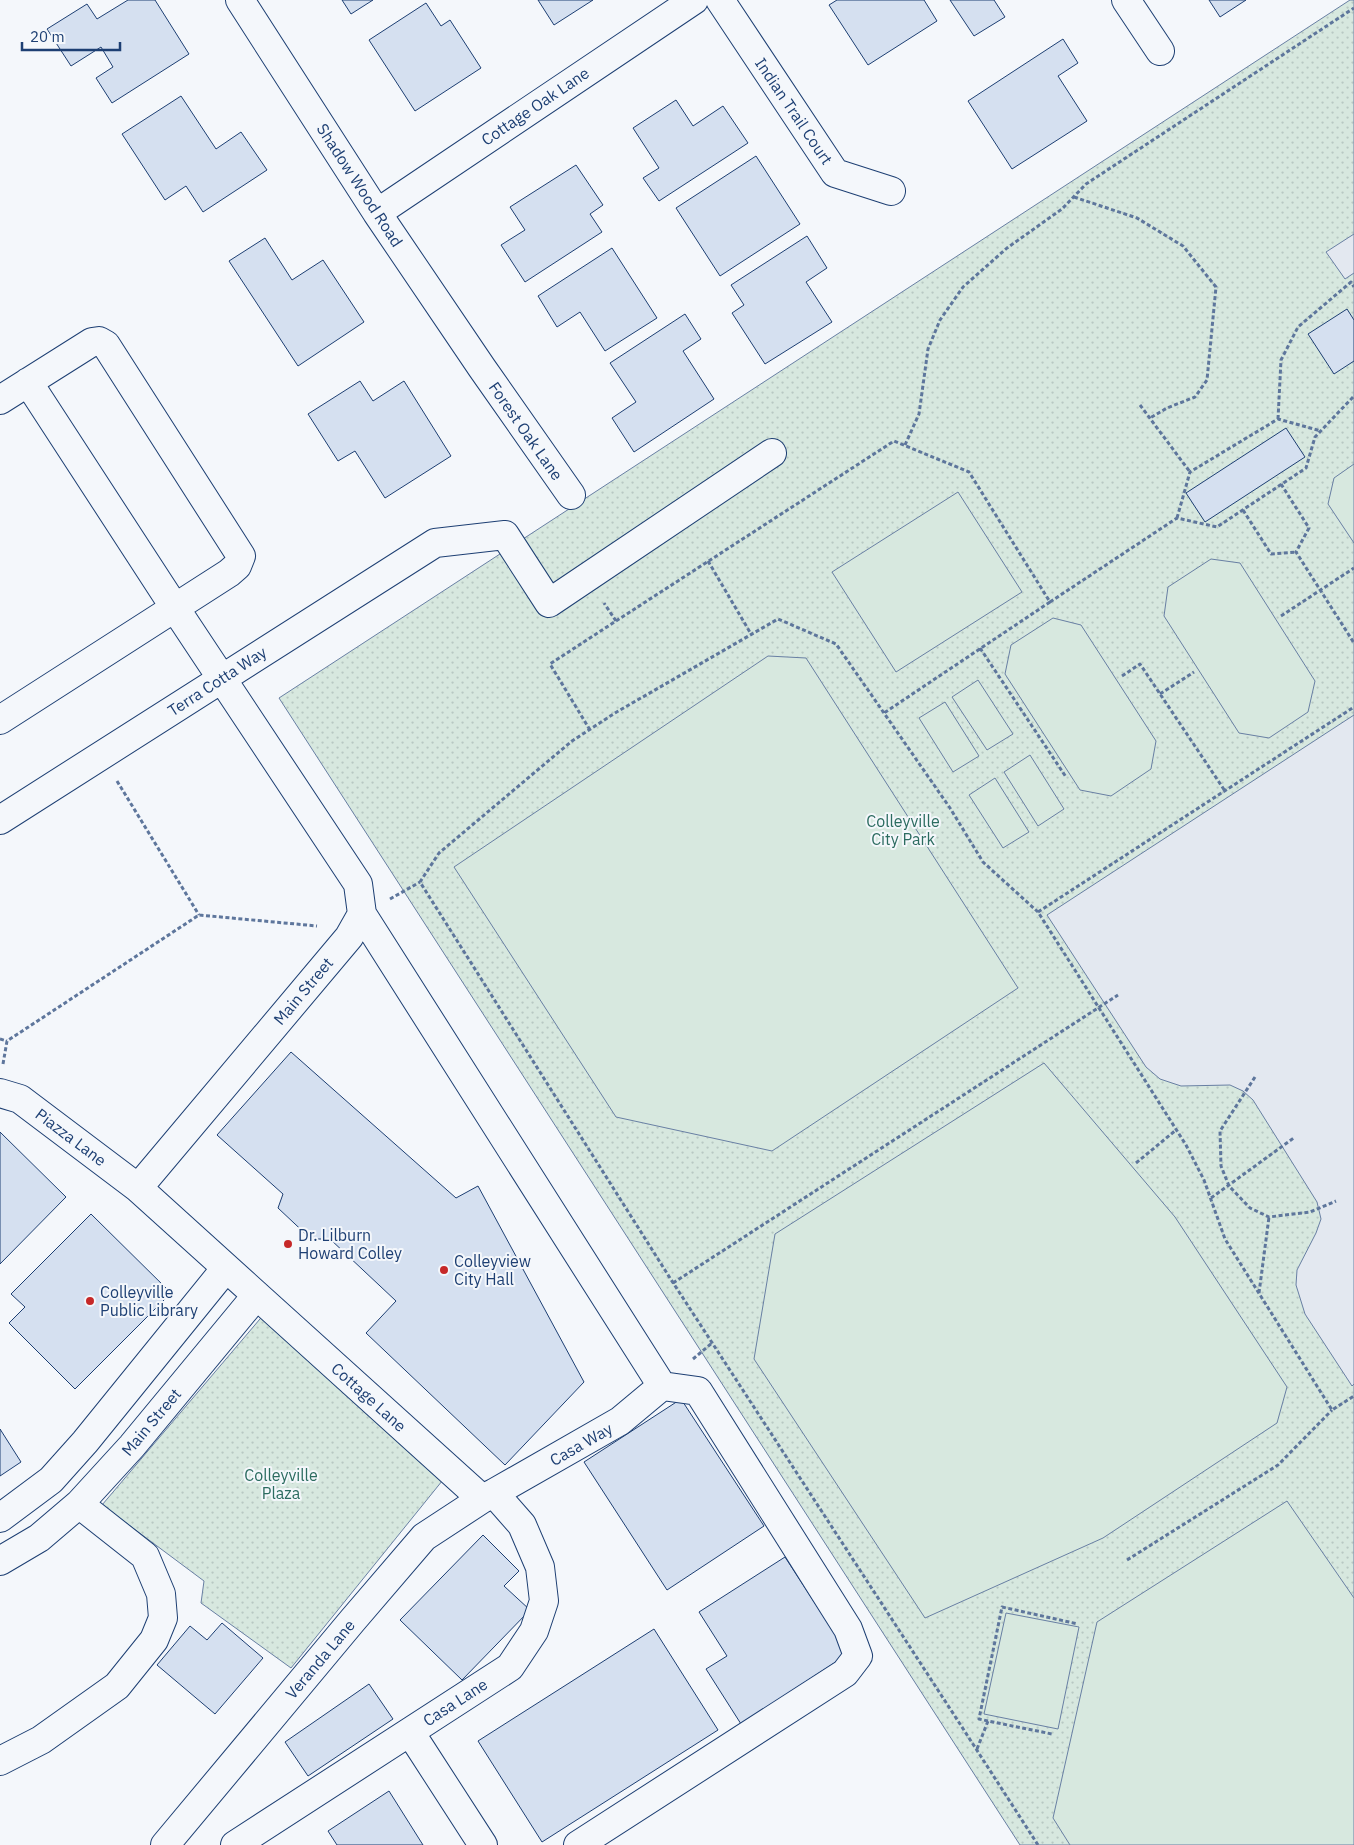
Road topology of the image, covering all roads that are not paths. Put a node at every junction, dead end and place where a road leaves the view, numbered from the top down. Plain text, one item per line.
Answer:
1 (240, 0) edge
2 (694, 0) edge
3 (720, 0) edge
4 (1126, 0) edge
5 (1160, 52) dead end
6 (891, 192) dead end
7 (377, 213) junction
8 (482, 368) joint
9 (28, 382) junction
10 (0, 400) edge
11 (772, 453) dead end
12 (571, 495) dead end
13 (175, 608) junction
14 (222, 678) junction
15 (0, 720) edge
16 (0, 820) edge
17 (362, 914) junction
18 (1, 1081) edge
19 (138, 1188) junction
20 (226, 1268) junction
21 (256, 1296) junction
22 (662, 1386) junction
23 (488, 1496) junction
24 (79, 1504) junction
25 (0, 1518) edge
26 (0, 1561) edge
27 (410, 1732) junction
28 (0, 1761) edge
29 (165, 1845) edge
30 (235, 1845) edge
31 (483, 1845) edge
32 (578, 1845) edge

1 - 7 street, Shadow Wood Road
2 - 7 street, Cottage Oak Lane
3 - 6 street, Indian Trail Court
4 - 5 street
7 - 8 street, Shadow Wood Road
8 - 12 street, Forest Oak Lane
9 - 10 street
9 - 13 street
9 - 13 street
11 - 14 street, Terra Cotta Way
13 - 14 street
13 - 15 street
14 - 16 street, Terra Cotta Way
14 - 17 street
17 - 19 street, Main Street
17 - 22 street
18 - 19 street, Piazza Lane
19 - 20 street
20 - 21 street
20 - 25 street
21 - 23 street, Cottage Lane
21 - 24 street, Main Street
22 - 23 street, Casa Way
22 - 32 street
23 - 27 street, Casa Lane
23 - 29 street, Veranda Lane
24 - 26 street, Main Street
24 - 28 street
27 - 30 street, Casa Lane
27 - 31 street

